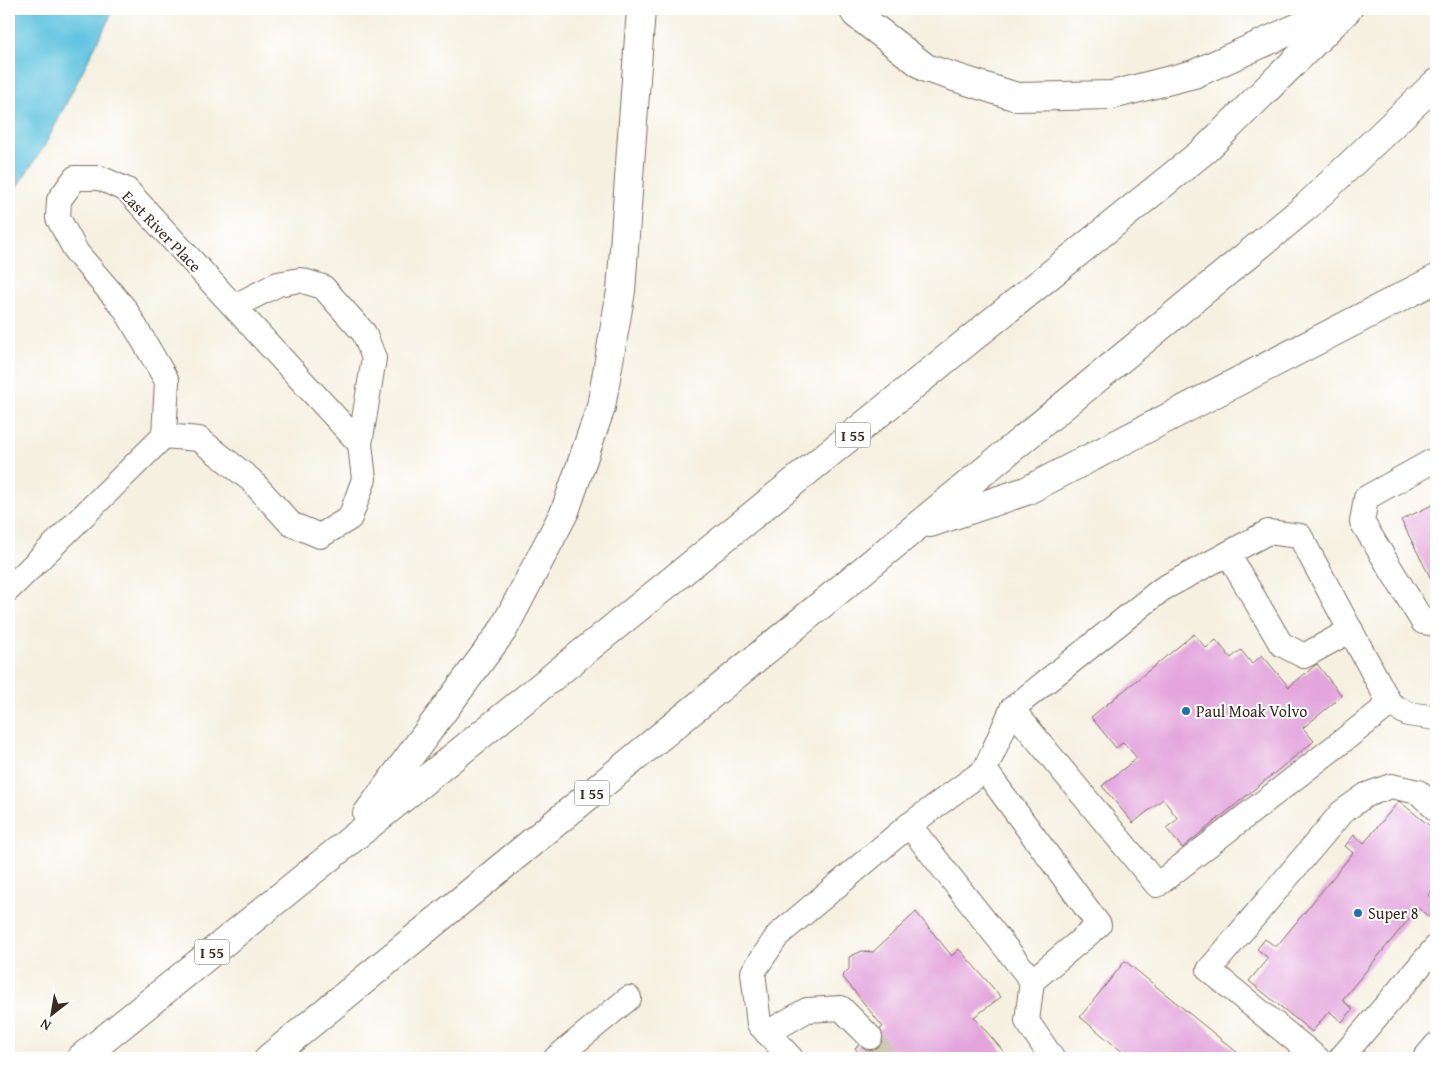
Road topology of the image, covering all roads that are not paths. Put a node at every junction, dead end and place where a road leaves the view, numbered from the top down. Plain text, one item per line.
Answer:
1 (641, 9) edge
2 (853, 9) edge
3 (1340, 9) edge
4 (1348, 9) edge
5 (1436, 83) edge
6 (1434, 279) edge
7 (235, 306) junction
8 (164, 436) junction
9 (360, 444) junction
10 (1436, 459) edge
11 (914, 528) junction
12 (1228, 554) junction
13 (9, 588) edge
14 (1436, 624) edge
15 (1352, 630) junction
16 (1390, 704) junction
17 (1012, 709) junction
18 (1436, 718) edge
19 (985, 770) junction
20 (1436, 808) edge
21 (909, 825) junction
22 (344, 846) junction
23 (1436, 947) edge
24 (1032, 981) junction
25 (630, 998) dead end
26 (767, 1033) junction
27 (870, 1037) tunnel mouth
28 (1436, 1045) edge
29 (81, 1058) edge
30 (269, 1058) edge
31 (556, 1058) edge
32 (791, 1058) edge
33 (1052, 1058) edge
34 (1317, 1058) edge
35 (1341, 1058) edge
36 (1425, 1058) edge

1 - 22 highway
2 - 3 highway
4 - 22 highway, I 55
5 - 11 highway, I 55
6 - 11 highway
7 - 8 street, East River Place
7 - 9 street, East River Place
7 - 9 street
8 - 9 street
8 - 13 street
10 - 14 street
11 - 30 highway, I 55
12 - 15 street
12 - 15 street
12 - 17 street
15 - 16 street
16 - 17 street
16 - 18 street
17 - 19 street
19 - 21 street
19 - 24 street
20 - 34 street
21 - 24 street
21 - 26 street
22 - 29 highway, I 55
23 - 35 street
24 - 33 street
25 - 31 street
26 - 27 street
26 - 32 street
28 - 36 street

